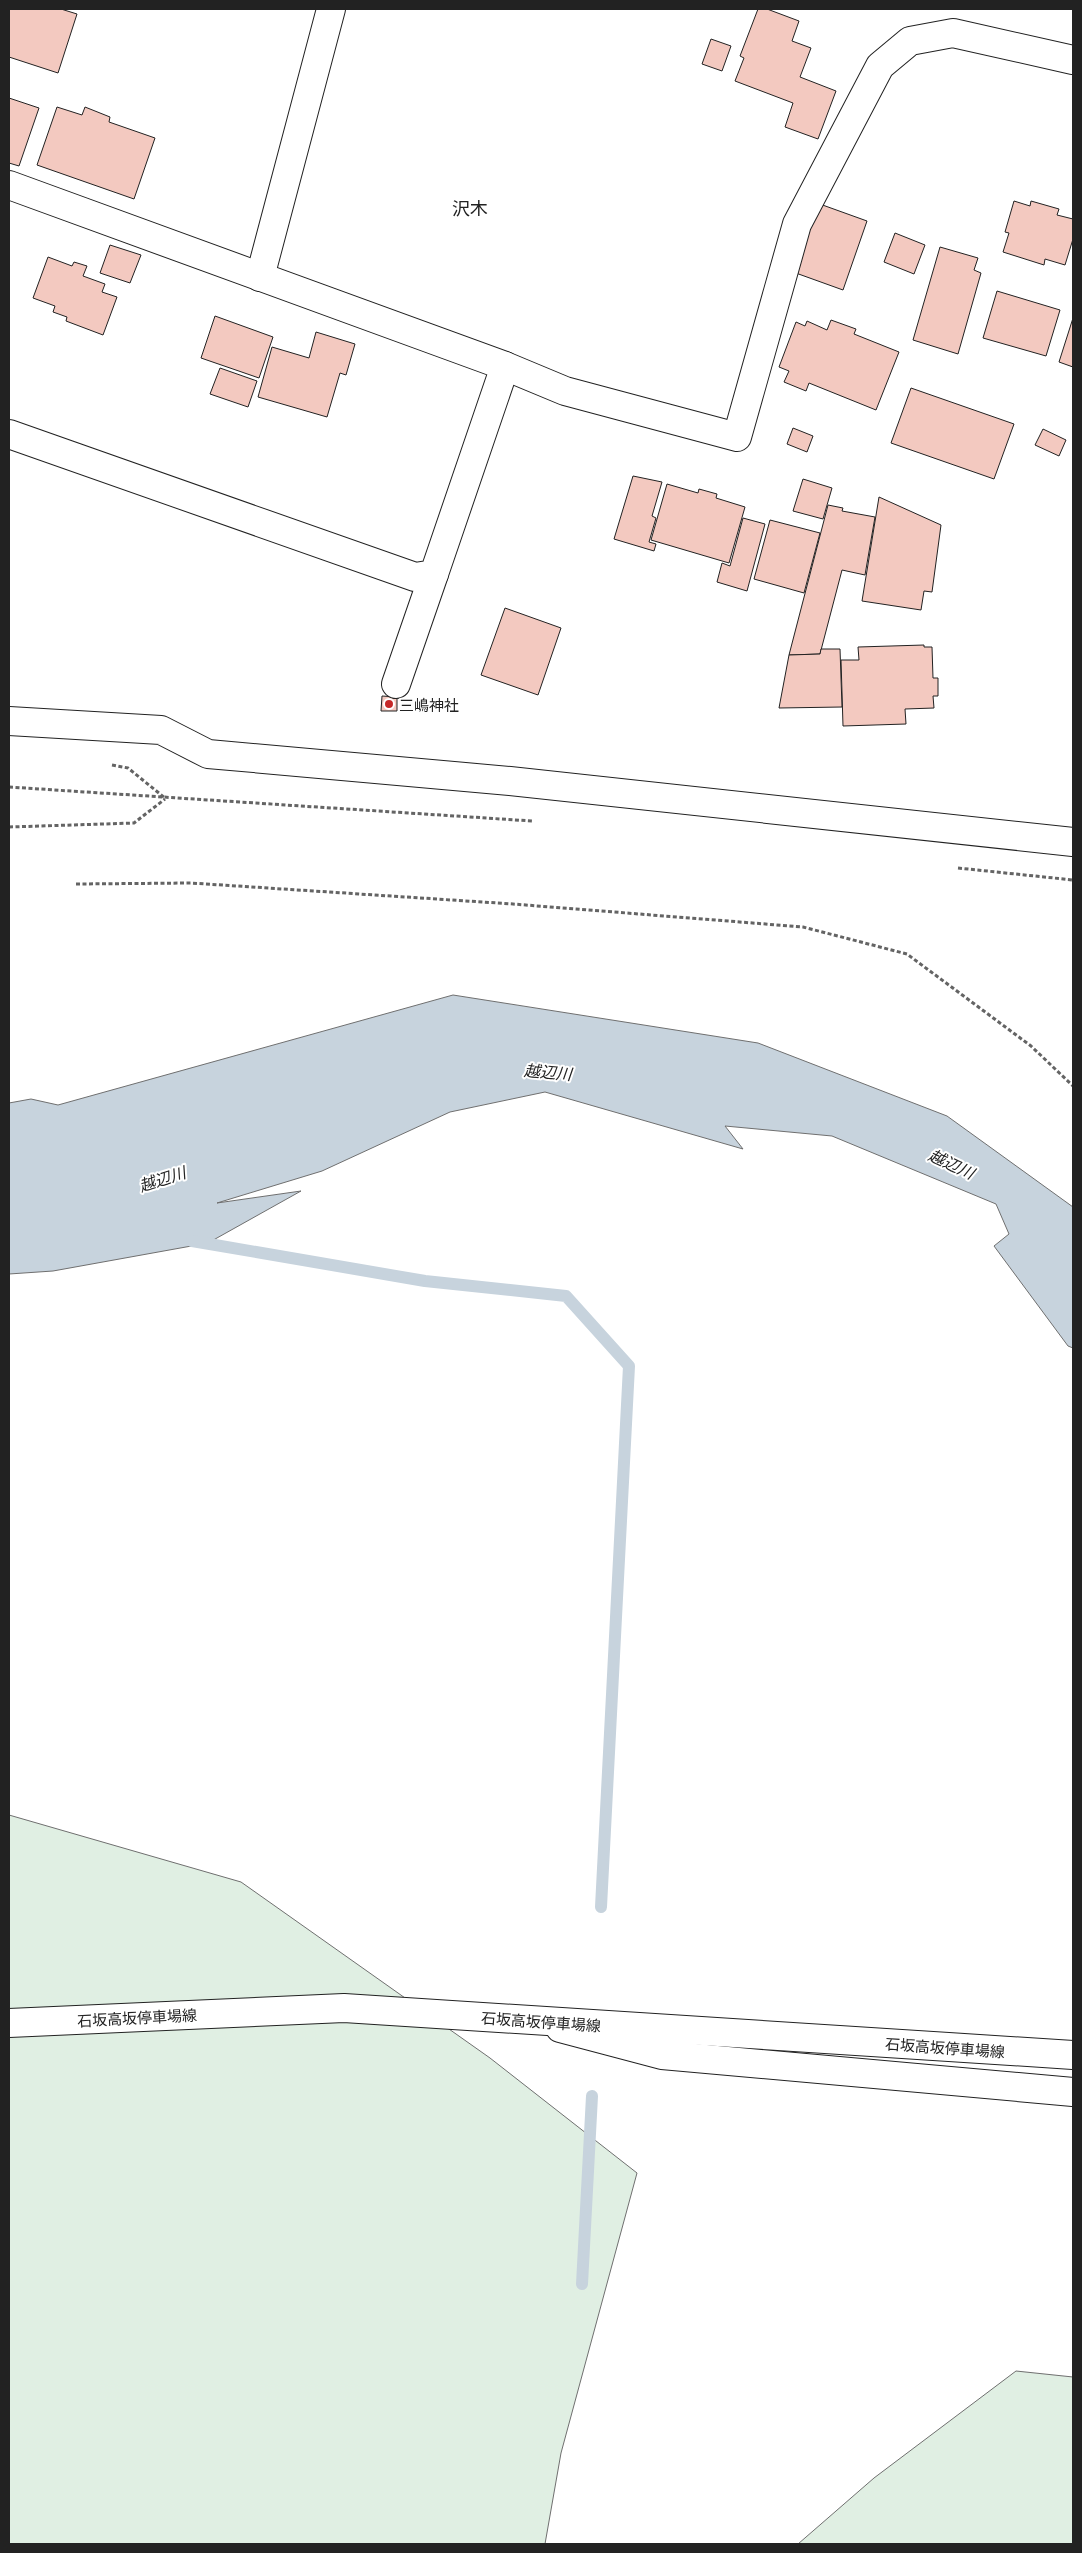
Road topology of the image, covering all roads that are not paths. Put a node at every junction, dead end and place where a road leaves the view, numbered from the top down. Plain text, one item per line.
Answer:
1 (331, 9) edge
2 (1073, 60) edge
3 (9, 185) edge
4 (260, 277) junction
5 (505, 366) junction
6 (9, 434) edge
7 (434, 574) junction
8 (396, 684) dead end
9 (9, 721) edge
10 (1073, 842) edge
11 (528, 2020) junction
12 (9, 2023) edge
13 (1073, 2055) edge
14 (1073, 2092) edge

1 - 4 street
2 - 5 street
3 - 4 street
4 - 5 street
5 - 7 street
6 - 7 street
7 - 8 street
9 - 10 street
11 - 12 street, 石坂高坂停車場線
11 - 13 street, 石坂高坂停車場線
11 - 14 street

